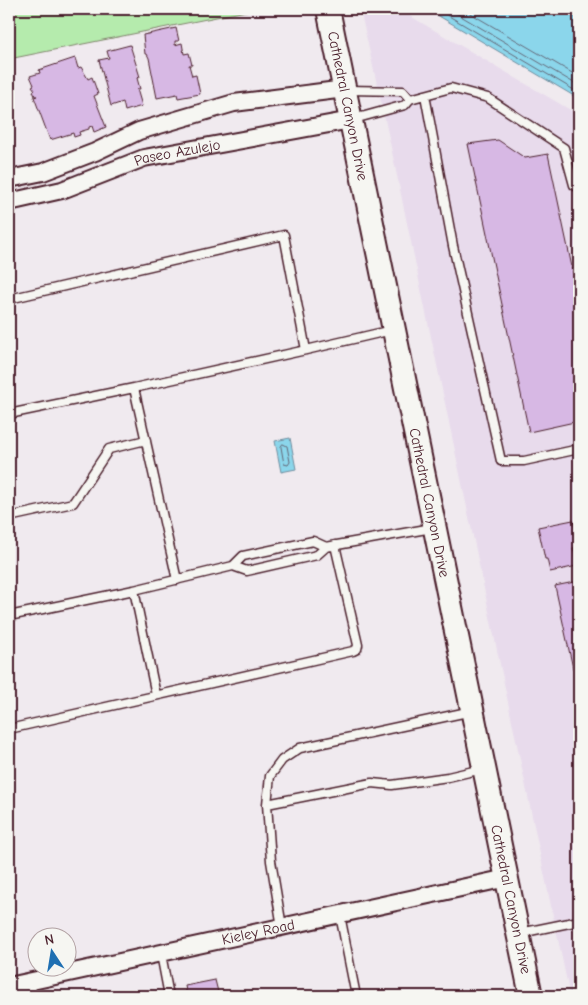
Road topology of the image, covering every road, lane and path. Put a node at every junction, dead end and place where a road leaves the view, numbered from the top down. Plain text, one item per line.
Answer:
1 (328, 9) edge
2 (344, 89) junction
3 (425, 95) junction
4 (410, 99) junction
5 (351, 120) junction
6 (9, 179) edge
7 (579, 188) edge
8 (9, 202) edge
9 (9, 300) edge
10 (394, 329) junction
11 (306, 350) junction
12 (134, 388) junction
13 (9, 414) edge
14 (146, 440) junction
15 (579, 449) edge
16 (9, 517) edge
17 (435, 528) junction
18 (335, 546) junction
19 (326, 547) junction
20 (233, 566) junction
21 (177, 580) junction
22 (134, 590) junction
23 (9, 616) edge
24 (156, 696) junction
25 (473, 711) junction
26 (9, 728) edge
27 (485, 768) junction
28 (267, 804) junction
29 (507, 878) junction
30 (340, 915) junction
31 (579, 920) edge
32 (282, 927) junction
33 (518, 934) junction
34 (161, 954) junction
35 (9, 986) edge
36 (32, 989) edge
37 (169, 996) edge
38 (356, 996) edge
39 (531, 996) edge

1 - 2 street, Cathedral Canyon Drive
2 - 4 lane
2 - 5 street, Cathedral Canyon Drive
2 - 6 street, Paseo Azulejo
3 - 4 lane
3 - 7 lane
3 - 15 lane
4 - 5 lane
5 - 8 street, Paseo Azulejo
5 - 10 street, Cathedral Canyon Drive
9 - 11 lane
10 - 11 lane
10 - 17 street, Cathedral Canyon Drive
11 - 12 lane
12 - 13 lane
12 - 14 lane
14 - 16 lane
14 - 21 lane
17 - 18 lane
17 - 25 street, Cathedral Canyon Drive
18 - 19 lane
18 - 24 lane
19 - 20 lane
19 - 20 lane
20 - 21 lane
21 - 22 lane
22 - 23 lane
22 - 24 lane
24 - 26 lane
25 - 27 street, Cathedral Canyon Drive
25 - 28 lane
27 - 28 lane
27 - 29 street, Cathedral Canyon Drive
28 - 32 lane
29 - 30 street, Kieley Road
29 - 33 street, Cathedral Canyon Drive
30 - 32 street, Kieley Road
30 - 38 lane
31 - 33 lane
32 - 34 street, Kieley Road
33 - 39 street, Cathedral Canyon Drive
34 - 36 street, Kieley Road
34 - 37 lane
35 - 36 street, Kieley Road

